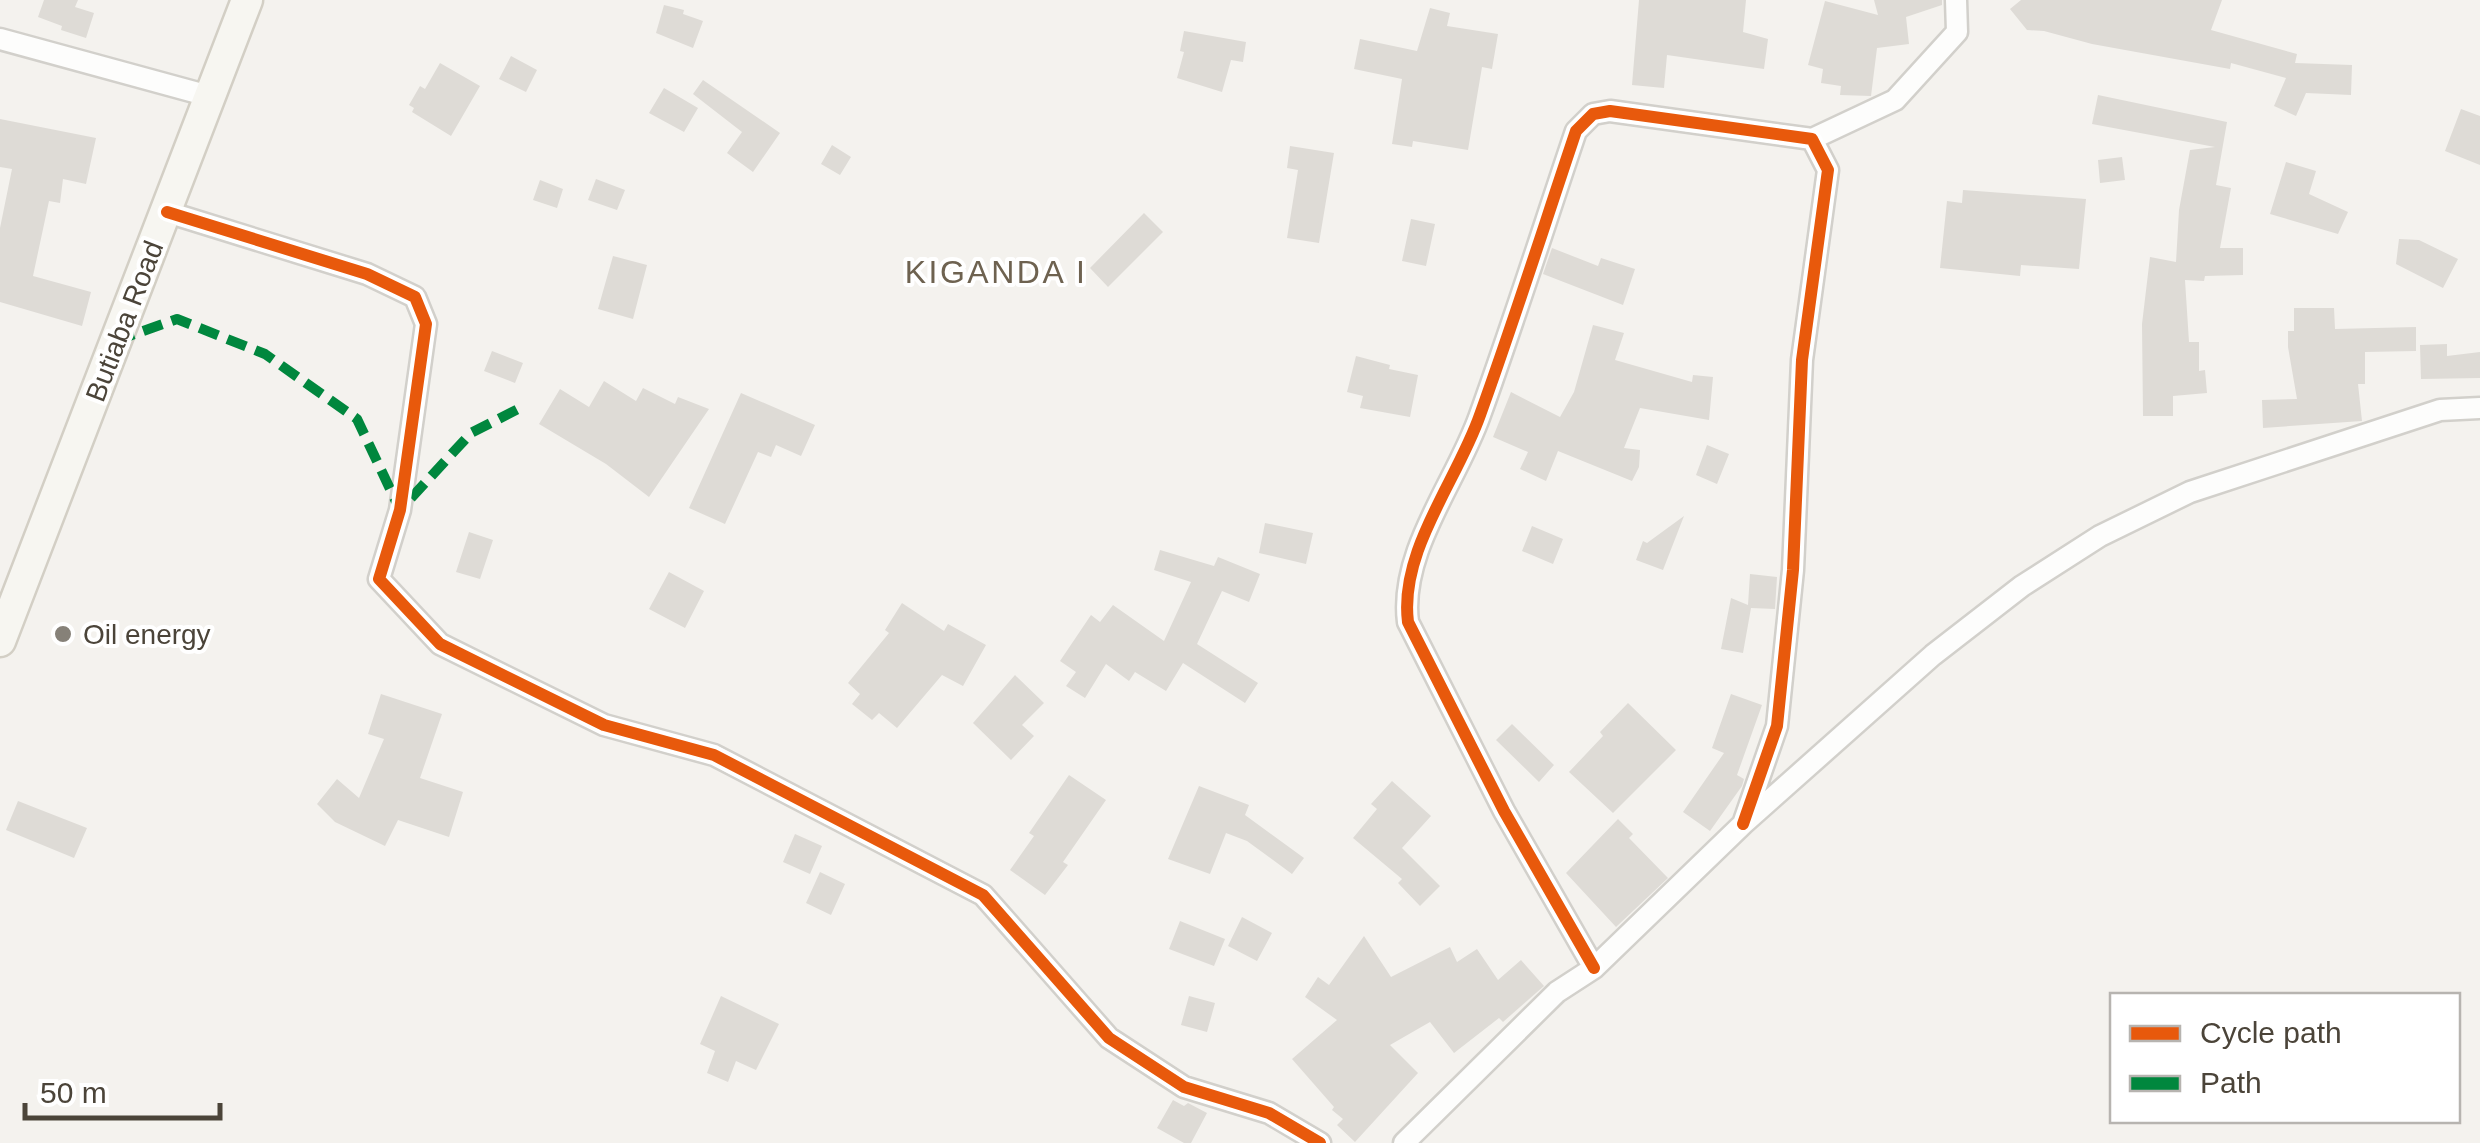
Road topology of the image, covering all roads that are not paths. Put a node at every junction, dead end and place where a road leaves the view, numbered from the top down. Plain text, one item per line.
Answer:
1 (247, 0) edge
2 (1956, 0) edge
3 (0, 39) edge
4 (209, 96) junction
5 (1812, 138) junction
6 (166, 212) junction
7 (2480, 408) edge
8 (0, 641) edge
9 (1742, 824) junction
10 (1594, 968) junction
11 (1320, 1143) edge
12 (1404, 1143) edge

1 - 4 main road, Butiaba Road
2 - 5 street
3 - 4 street
4 - 6 main road, Butiaba Road
5 - 9 street
5 - 10 street
6 - 8 main road, Butiaba Road
6 - 11 street
7 - 9 street
9 - 10 street
10 - 12 street

